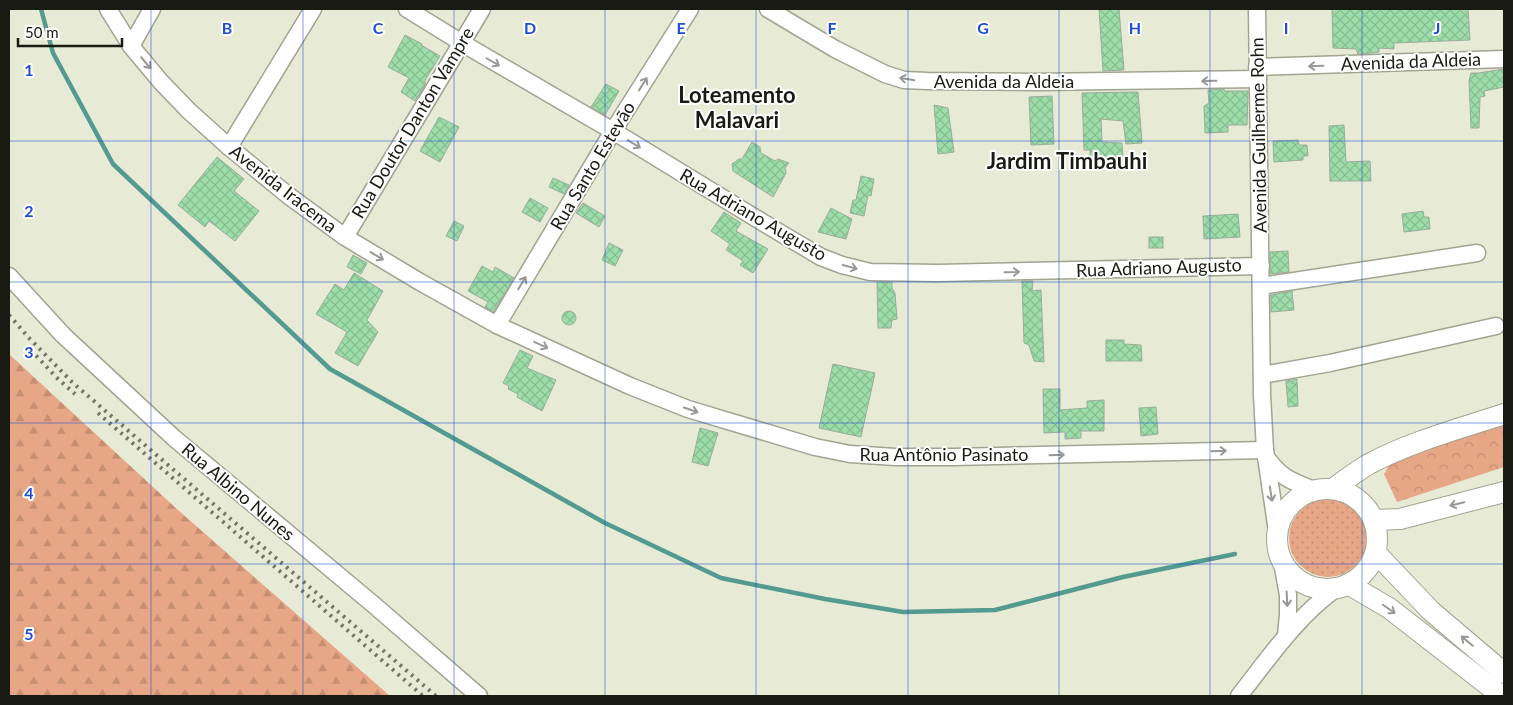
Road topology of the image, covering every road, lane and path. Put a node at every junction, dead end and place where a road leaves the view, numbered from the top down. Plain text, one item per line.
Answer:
1 (108, 9) edge
2 (152, 9) edge
3 (313, 9) edge
4 (407, 9) edge
5 (482, 9) edge
6 (690, 9) edge
7 (768, 9) edge
8 (1257, 9) edge
9 (462, 43) junction
10 (131, 46) junction
11 (1504, 59) edge
12 (1258, 73) junction
13 (613, 131) junction
14 (229, 147) junction
15 (345, 237) junction
16 (1477, 253) dead end
17 (1261, 266) junction
18 (9, 276) edge
19 (1261, 286) junction
20 (497, 325) junction
21 (1496, 326) dead end
22 (1262, 375) junction
23 (1504, 414) edge
24 (1265, 454) junction
25 (1368, 465) junction
26 (1324, 489) junction
27 (1504, 492) edge
28 (1363, 502) junction
29 (1375, 520) junction
30 (1277, 531) junction
31 (1376, 553) junction
32 (1282, 562) junction
33 (1343, 586) junction
34 (1286, 636) junction
35 (1504, 673) edge
36 (479, 696) edge
37 (1239, 696) edge
38 (1502, 696) edge

1 - 10 street, Avenida Iracema
2 - 10 street
3 - 14 street
4 - 9 street, Rua Adriano Augusto
5 - 9 street, Rua Doutor Danton Vampre
13 -> 6 street, Rua Santo Estevão
12 -> 7 street, Avenida da Aldeia
8 - 12 street, Avenida Guilherme Rohn
9 -> 13 street, Rua Adriano Augusto
9 - 15 street, Rua Doutor Danton Vampre
10 -> 14 street, Avenida Iracema
11 -> 12 street, Avenida da Aldeia
12 - 17 street, Avenida Guilherme Rohn
13 -> 17 street, Rua Adriano Augusto
20 -> 13 street, Rua Santo Estevão
14 - 15 street, Avenida Iracema
15 -> 20 street, Avenida Iracema
16 - 19 street
17 - 19 street, Avenida Guilherme Rohn
18 - 36 street, Rua Albino Nunes
19 - 22 street, Avenida Guilherme Rohn
20 -> 24 street, Rua Antônio Pasinato
21 - 22 street
22 - 24 street, Avenida Guilherme Rohn
23 - 25 street
24 - 26 street
24 -> 30 street, Avenida Guilherme Rohn
25 - 26 street
25 - 28 street
26 - 28 street
26 - 30 street
27 -> 29 street
28 - 29 street
29 - 31 street
30 - 32 street
31 - 33 street
35 -> 31 street
32 - 33 street
32 -> 34 street
33 - 34 street
33 -> 38 street
34 - 37 street

